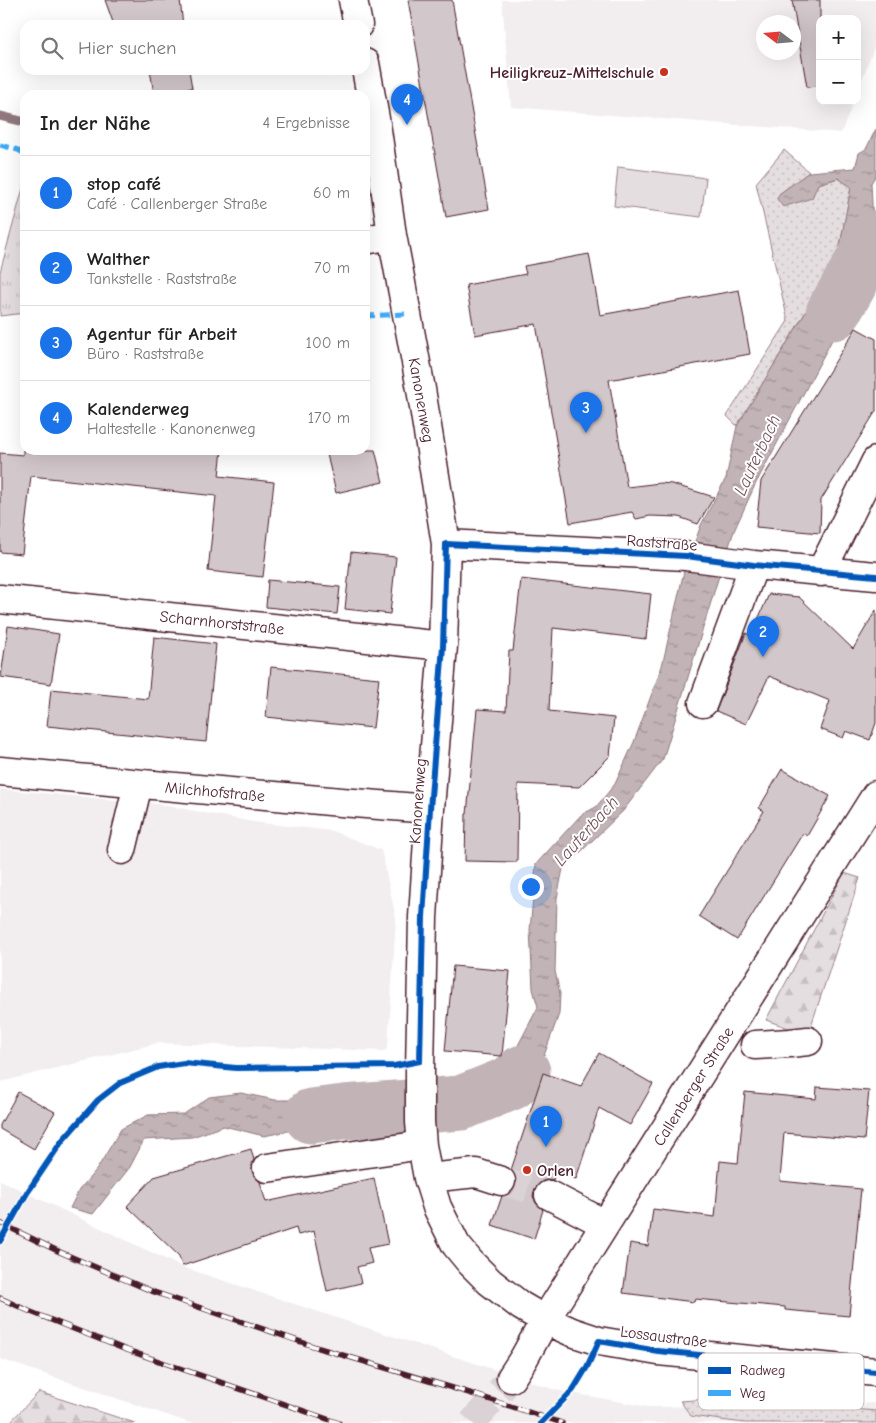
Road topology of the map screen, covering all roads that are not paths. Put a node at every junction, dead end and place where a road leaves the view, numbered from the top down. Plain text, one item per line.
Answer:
1 (353, 0) edge
2 (357, 20) edge
3 (367, 75) edge
4 (392, 235) junction
5 (370, 239) edge
6 (876, 461) edge
7 (446, 544) junction
8 (741, 563) junction
9 (821, 572) junction
10 (876, 576) edge
11 (0, 599) edge
12 (443, 646) junction
13 (703, 703) dead end
14 (0, 771) edge
15 (138, 784) junction
16 (876, 795) edge
17 (430, 809) junction
18 (122, 850) dead end
19 (808, 1041) dead end
20 (755, 1045) dead end
21 (421, 1134) junction
22 (267, 1168) dead end
23 (428, 1178) junction
24 (501, 1181) tunnel mouth
25 (548, 1195) tunnel mouth
26 (605, 1224) junction
27 (545, 1320) junction
28 (698, 1355) edge
29 (511, 1378) tunnel mouth

1 - 2 street
3 - 4 street, Kanonenweg
4 - 5 street
4 - 7 street, Kanonenweg
6 - 9 street
7 - 8 street, Raststraße
7 - 12 street, Kanonenweg
8 - 9 street, Raststraße
8 - 13 street
9 - 10 street, Raststraße
11 - 12 street, Scharnhorststraße
12 - 17 street, Kanonenweg
14 - 15 street, Milchhofstraße
15 - 17 street, Milchhofstraße
15 - 18 street
16 - 26 street, Callenberger Straße
17 - 21 street, Kanonenweg
19 - 20 street
21 - 22 street
21 - 23 street, Kanonenweg
23 - 24 street
23 - 27 street, Kanonenweg
25 - 26 street
26 - 27 street, Callenberger Straße
27 - 28 street, Lossaustraße
27 - 29 street, Callenberger Straße

